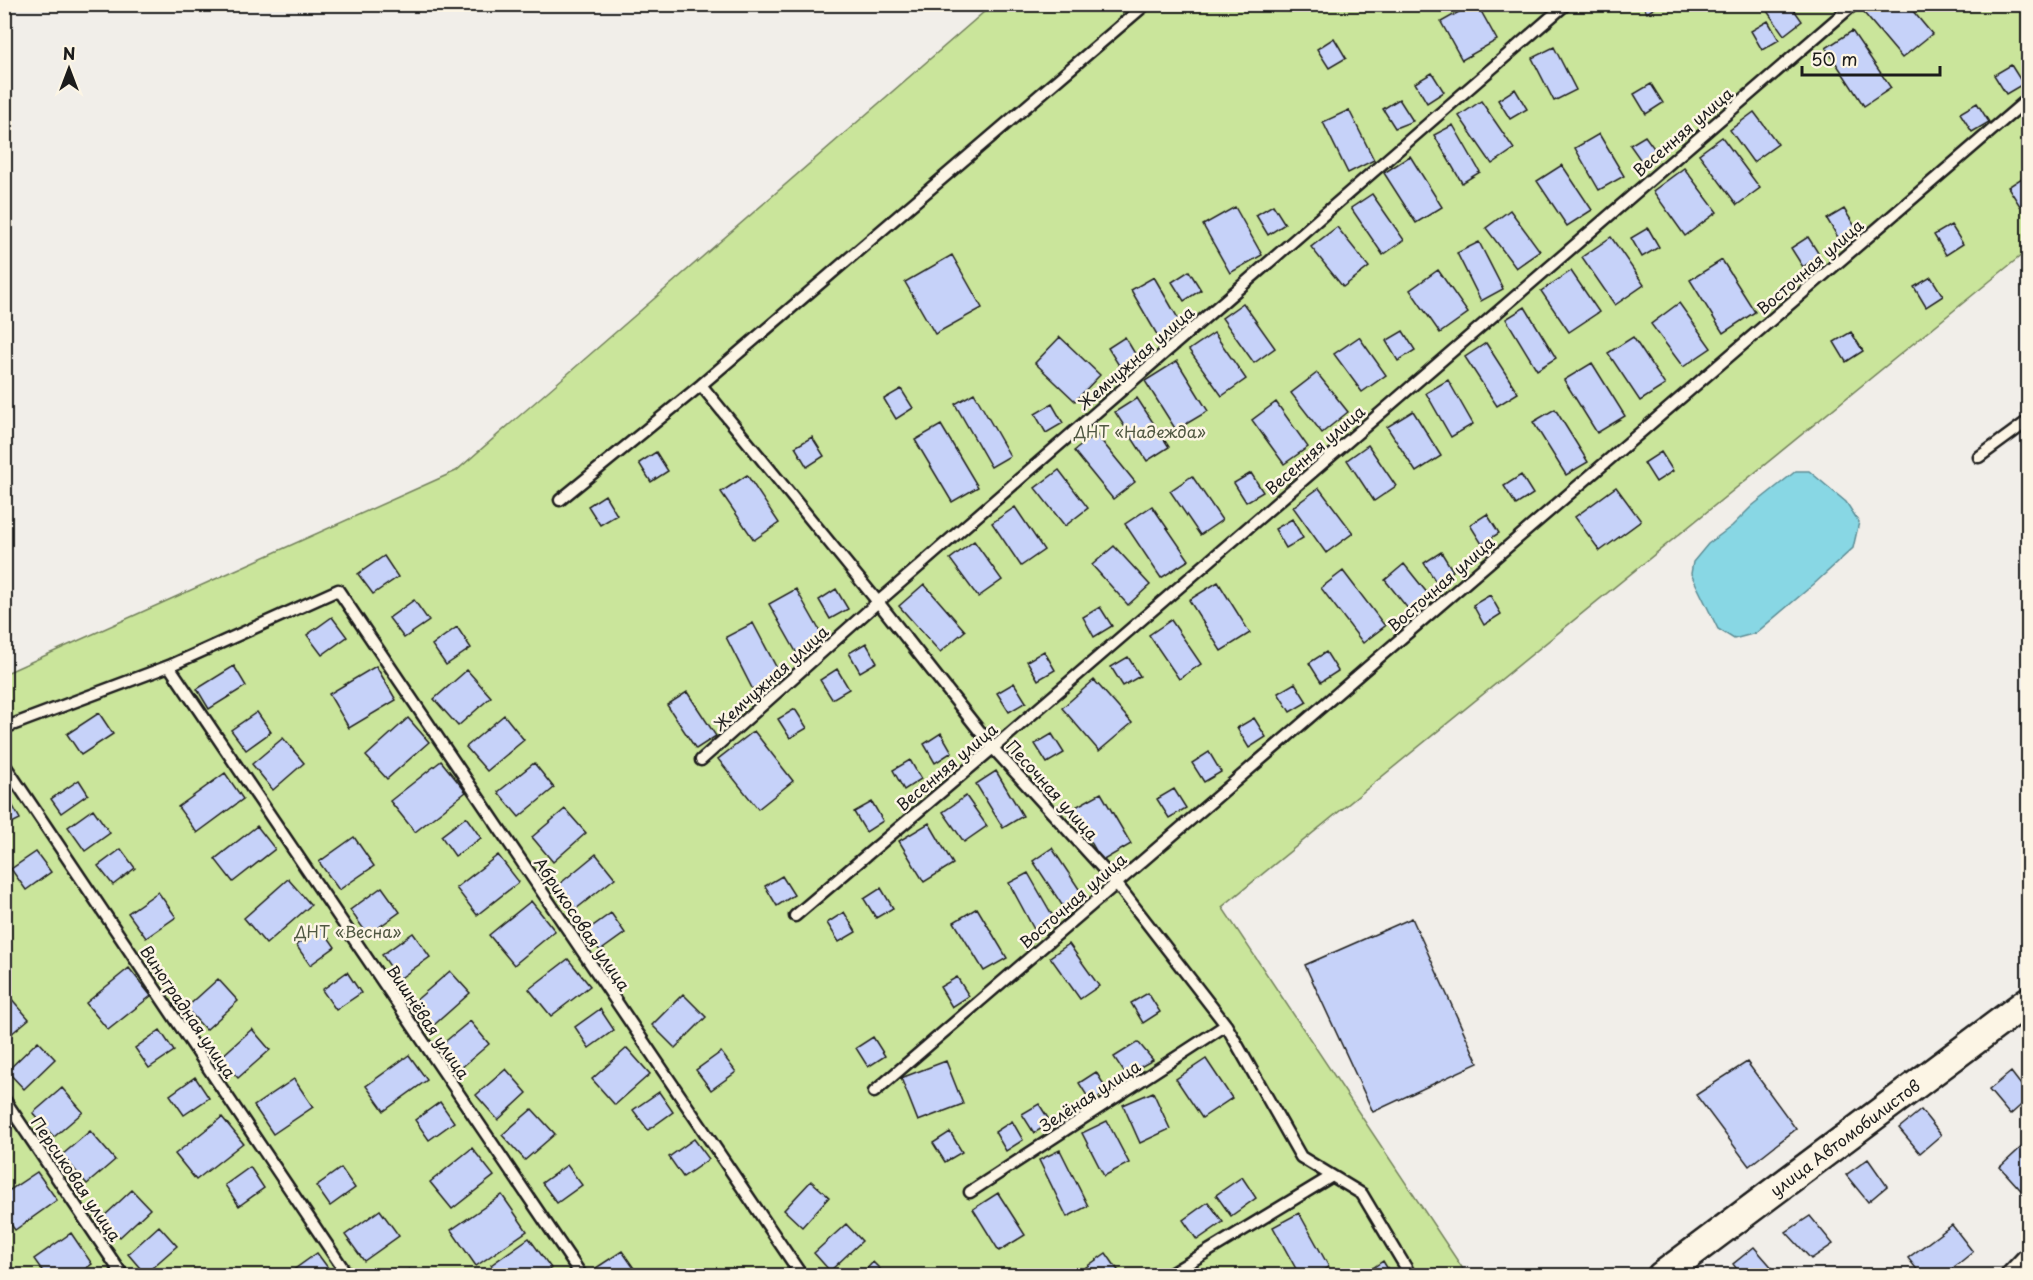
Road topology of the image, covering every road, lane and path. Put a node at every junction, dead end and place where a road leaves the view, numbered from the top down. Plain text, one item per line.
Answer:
1 (1146, 4) edge
2 (1566, 4) edge
3 (1854, 4) edge
4 (2028, 99) edge
5 (701, 385) junction
6 (2028, 421) edge
7 (1979, 457) dead end
8 (560, 500) dead end
9 (878, 602) junction
10 (169, 666) junction
11 (4, 728) edge
12 (993, 748) junction
13 (701, 759) dead end
14 (4, 764) edge
15 (1116, 883) junction
16 (795, 916) dead end
17 (2028, 1001) edge
18 (1226, 1025) junction
19 (874, 1092) dead end
20 (4, 1099) edge
21 (1332, 1176) junction
22 (970, 1192) dead end
23 (2028, 1258) edge
24 (123, 1275) edge
25 (348, 1275) edge
26 (582, 1275) edge
27 (802, 1275) edge
28 (1167, 1275) edge
29 (1411, 1275) edge
30 (1661, 1275) edge
31 (2012, 1275) edge

1 - 5 lane
2 - 9 lane, Жемчужная улица
3 - 12 lane, Весенняя улица
4 - 15 lane, Восточная улица
5 - 8 lane
5 - 9 lane, Песочная улица
6 - 7 lane
9 - 12 lane, Песочная улица
9 - 13 lane, Жемчужная улица
10 - 11 lane
10 - 26 lane, Вишнёвая улица
10 - 27 lane, Абрикосовая улица
12 - 15 lane, Песочная улица
12 - 16 lane, Весенняя улица
14 - 25 lane, Виноградная улица
15 - 18 lane, Песочная улица
15 - 19 lane, Восточная улица
17 - 30 street, улица Автомобилистов
18 - 21 lane, Песочная улица
18 - 22 lane, Зелёная улица
20 - 24 lane, Персиковая улица
21 - 28 lane
21 - 29 lane, Песочная улица
23 - 31 street

